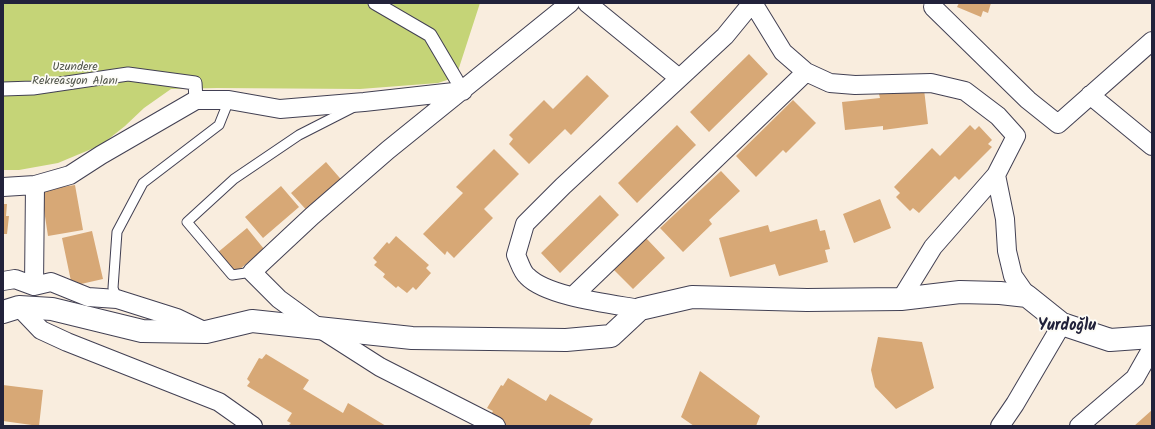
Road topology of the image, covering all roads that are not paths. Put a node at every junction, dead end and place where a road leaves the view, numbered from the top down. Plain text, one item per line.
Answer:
1 (375, 3) edge
2 (570, 3) edge
3 (587, 3) edge
4 (752, 3) edge
5 (934, 6) dead end
6 (1152, 41) edge
7 (806, 72) junction
8 (679, 78) junction
9 (3, 89) edge
10 (463, 91) junction
11 (1090, 95) junction
12 (196, 100) junction
13 (228, 100) junction
14 (364, 102) junction
15 (1152, 146) edge
16 (996, 175) junction
17 (35, 185) junction
18 (3, 187) edge
19 (252, 272) junction
20 (3, 281) edge
21 (34, 286) junction
22 (573, 296) junction
23 (1026, 296) junction
24 (117, 299) junction
25 (901, 299) junction
26 (11, 309) edge
27 (640, 309) junction
28 (1062, 324) junction
29 (319, 328) junction
30 (206, 332) junction
31 (1152, 337) edge
32 (1152, 348) edge
33 (253, 426) edge
34 (496, 426) edge
35 (1000, 426) edge
36 (1080, 426) edge

1 - 10 street
2 - 10 street
3 - 8 street
4 - 7 street
4 - 8 street
5 - 11 street
6 - 11 street
7 - 16 street
7 - 22 street
8 - 22 street
9 - 12 street
10 - 14 street
10 - 19 street
11 - 15 street
12 - 13 street
12 - 17 street
13 - 14 street
13 - 24 lane
14 - 19 lane
16 - 23 street
16 - 25 street
17 - 18 street
17 - 21 street
19 - 29 street
20 - 21 street
21 - 24 street
22 - 27 street
23 - 25 street
23 - 28 street
24 - 30 street
25 - 27 street
26 - 30 street
26 - 33 street
27 - 29 street
28 - 31 street
28 - 35 street
29 - 30 street
29 - 34 street
32 - 36 street

